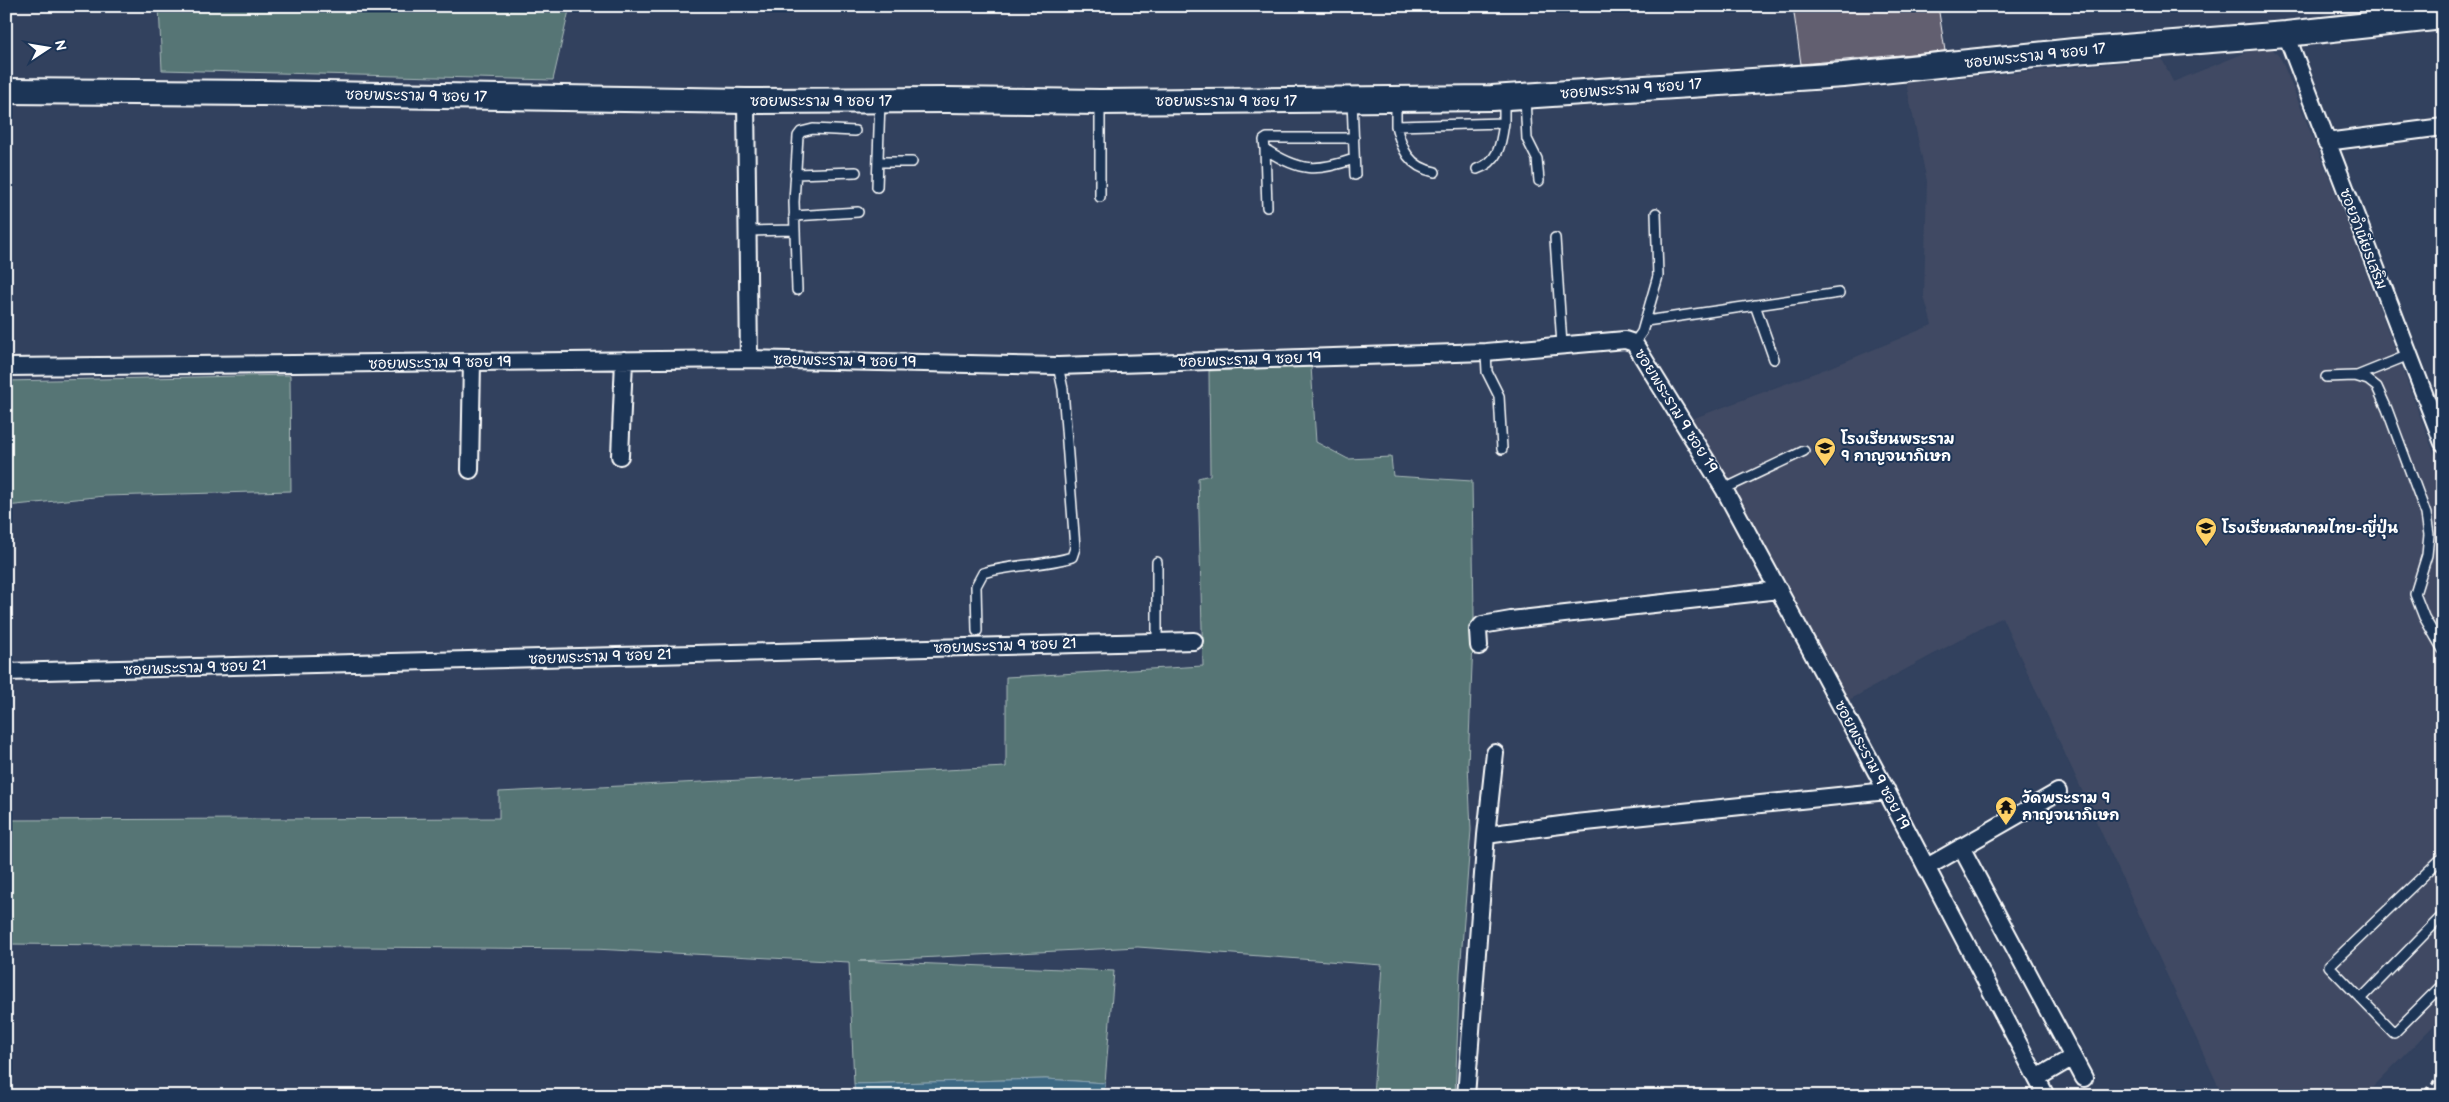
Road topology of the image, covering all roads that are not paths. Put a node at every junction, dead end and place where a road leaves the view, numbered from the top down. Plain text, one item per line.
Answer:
1 (2431, 14) edge
2 (2286, 34) junction
3 (6, 92) edge
4 (1514, 97) junction
5 (880, 100) junction
6 (1352, 100) junction
7 (1396, 100) junction
8 (746, 101) junction
9 (1100, 102) junction
10 (1504, 123) junction
11 (1396, 126) junction
12 (2443, 127) edge
13 (855, 131) dead end
14 (1354, 138) junction
15 (2326, 142) junction
16 (1265, 150) junction
17 (1354, 159) junction
18 (878, 162) junction
19 (912, 162) dead end
20 (1477, 170) dead end
21 (856, 172) dead end
22 (1435, 172) dead end
23 (795, 174) junction
24 (1355, 175) dead end
25 (1539, 181) dead end
26 (877, 187) dead end
27 (1100, 197) dead end
28 (1267, 208) dead end
29 (858, 212) dead end
30 (1656, 213) dead end
31 (794, 216) junction
32 (795, 230) junction
33 (748, 231) junction
34 (1555, 238) dead end
35 (797, 290) dead end
36 (1839, 293) dead end
37 (1755, 306) junction
38 (1646, 320) junction
39 (1634, 343) junction
40 (1562, 345) junction
41 (1486, 352) junction
42 (2409, 355) junction
43 (749, 359) junction
44 (1774, 359) dead end
45 (624, 360) junction
46 (472, 362) junction
47 (1058, 366) junction
48 (6, 367) edge
49 (2357, 376) junction
50 (2326, 377) dead end
51 (2443, 443) edge
52 (1502, 449) dead end
53 (1804, 451) dead end
54 (620, 456) dead end
55 (470, 470) dead end
56 (1724, 489) junction
57 (1157, 562) dead end
58 (1779, 590) junction
59 (978, 631) dead end
60 (1194, 641) dead end
61 (1157, 642) junction
62 (1480, 646) dead end
63 (2443, 650) edge
64 (6, 672) edge
65 (1495, 753) dead end
66 (1886, 791) junction
67 (2058, 792) dead end
68 (1486, 835) junction
69 (1961, 847) junction
70 (2443, 857) edge
71 (1927, 867) junction
72 (2443, 915) edge
73 (2443, 984) edge
74 (2361, 999) junction
75 (2073, 1057) junction
76 (2037, 1078) junction
77 (2084, 1078) dead end
78 (1466, 1096) edge
79 (2046, 1096) edge

1 - 2 street, ซอยพระราม 9 ซอย 17
2 - 4 street, ซอยพระราม 9 ซอย 17
2 - 15 street, ซอยจำเนียรเสริม
3 - 8 street, ซอยพระราม 9 ซอย 17
4 - 7 street, ซอยพระราม 9 ซอย 17
4 - 10 lane
4 - 25 lane
5 - 8 street, ซอยพระราม 9 ซอย 17
5 - 9 street, ซอยพระราม 9 ซอย 17
5 - 18 lane
6 - 7 street, ซอยพระราม 9 ซอย 17
6 - 9 street, ซอยพระราม 9 ซอย 17
6 - 14 lane
7 - 11 lane
8 - 33 street
9 - 27 lane
10 - 11 lane
10 - 20 lane
11 - 22 lane
12 - 15 street
13 - 23 lane
14 - 16 lane
14 - 17 lane
15 - 42 street, ซอยจำเนียรเสริม
16 - 17 lane
16 - 28 lane
17 - 24 lane
18 - 19 lane
18 - 26 lane
21 - 23 lane
23 - 31 lane
29 - 31 lane
30 - 38 lane
31 - 32 lane
32 - 33 lane
32 - 35 lane
33 - 43 street
34 - 40 lane
36 - 37 lane
37 - 38 lane
37 - 44 lane
38 - 39 lane
39 - 40 street, ซอยพระราม 9 ซอย 19
39 - 56 street, ซอยพระราม 9 ซอย 19
40 - 41 street, ซอยพระราม 9 ซอย 19
41 - 47 street, ซอยพระราม 9 ซอย 19
41 - 52 lane
42 - 49 lane
42 - 51 street, ซอยจำเนียรเสริม
43 - 45 street, ซอยพระราม 9 ซอย 19
43 - 47 street, ซอยพระราม 9 ซอย 19
45 - 46 street, ซอยพระราม 9 ซอย 19
45 - 54 street
46 - 48 street, ซอยพระราม 9 ซอย 19
46 - 55 street
47 - 59 lane
49 - 50 lane
49 - 63 lane
53 - 56 lane
56 - 58 street, ซอยพระราม 9 ซอย 19
57 - 61 lane
58 - 62 street
58 - 66 street, ซอยพระราม 9 ซอย 19
60 - 61 street, ซอยพระราม 9 ซอย 21
61 - 64 street, ซอยพระราม 9 ซอย 21
65 - 68 street
66 - 68 street
66 - 71 street, ซอยพระราม 9 ซอย 19
67 - 69 street
68 - 78 street
69 - 71 street
69 - 75 street
70 - 74 lane
71 - 76 street, ซอยพระราม 9 ซอย 19
72 - 74 lane
73 - 74 lane
75 - 76 street
75 - 77 street
76 - 79 street, ซอยพระราม 9 ซอย 19

